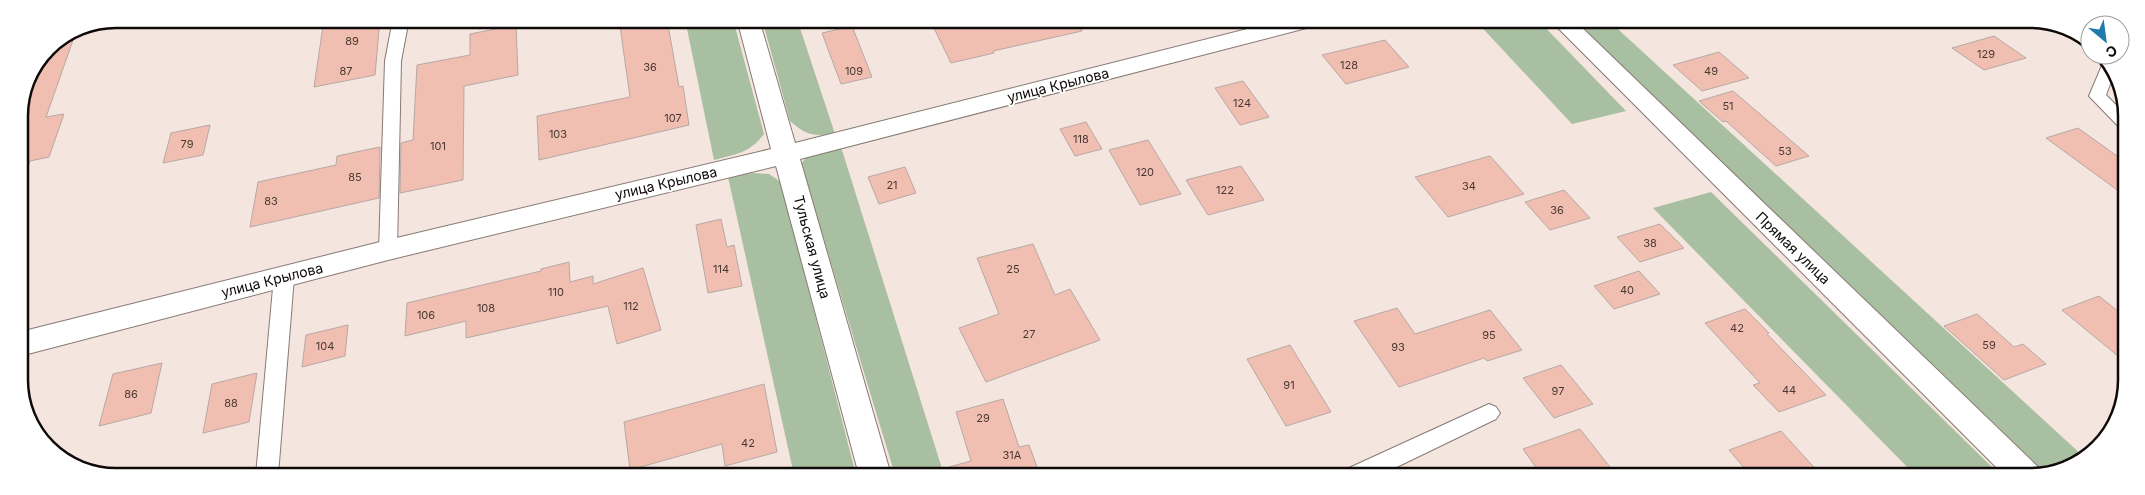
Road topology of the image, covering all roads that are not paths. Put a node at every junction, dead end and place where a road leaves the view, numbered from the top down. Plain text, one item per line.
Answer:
1 (398, 28) edge
2 (751, 28) edge
3 (1279, 28) edge
4 (1569, 28) edge
5 (2107, 73) edge
6 (2118, 116) edge
7 (787, 154) junction
8 (388, 250) junction
9 (284, 277) junction
10 (28, 342) edge
11 (1489, 413) dead end
12 (1375, 467) edge
13 (2017, 467) edge
14 (268, 468) edge
15 (873, 468) edge

1 - 8 lane
2 - 7 street, Тульская улица
3 - 7 street, улица Крылова
4 - 13 street, Прямая улица
5 - 6 lane
7 - 8 street, улица Крылова
7 - 15 street, Тульская улица
8 - 9 street, улица Крылова
9 - 10 street, улица Крылова
9 - 14 lane
11 - 12 lane

